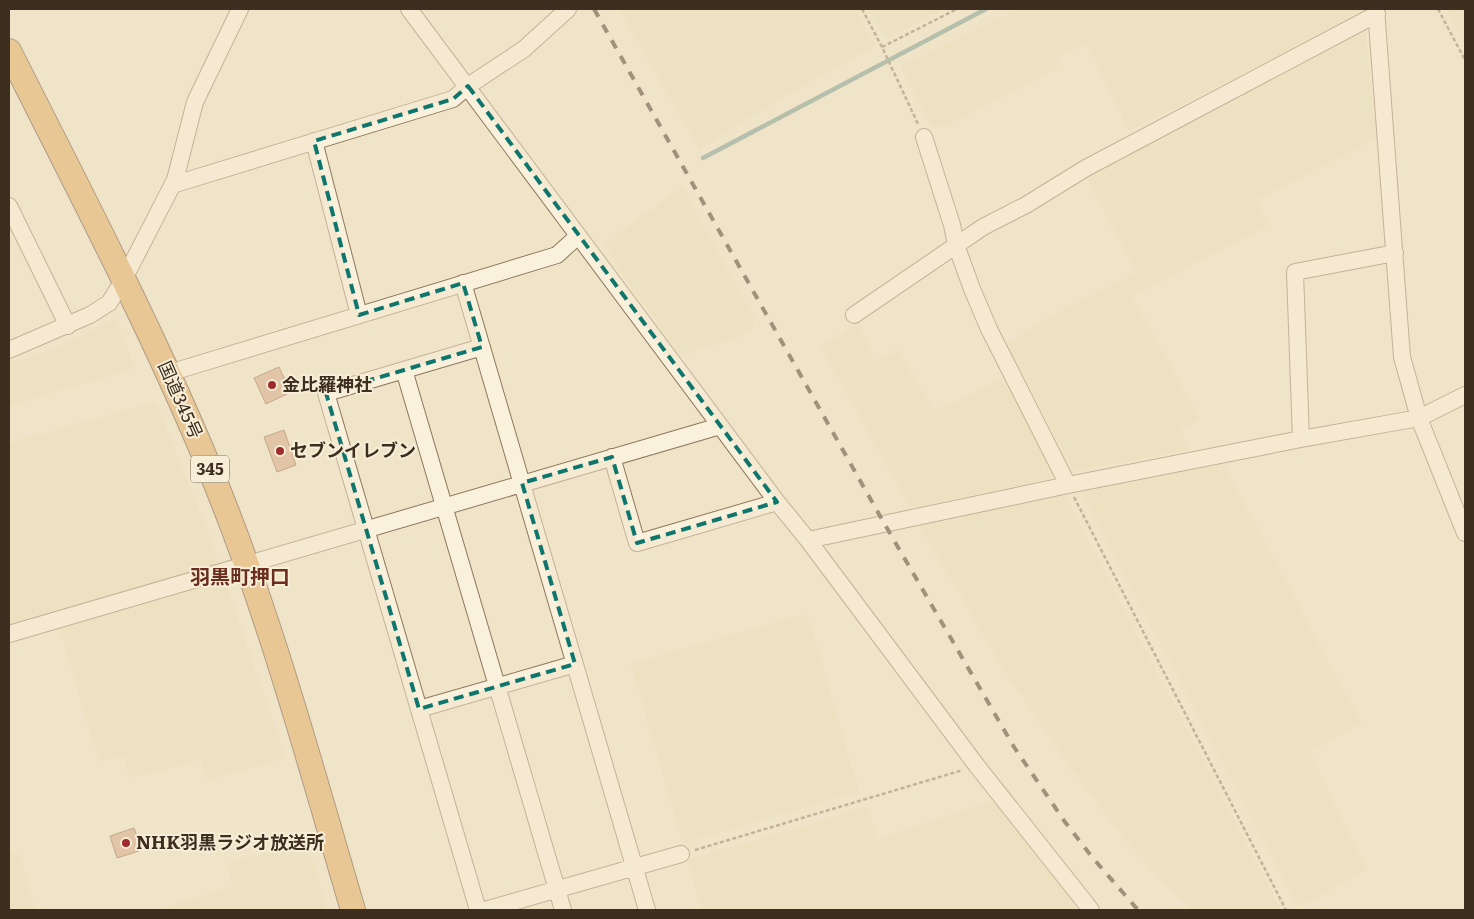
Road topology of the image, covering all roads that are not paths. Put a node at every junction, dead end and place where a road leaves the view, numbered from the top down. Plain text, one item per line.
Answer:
1 (240, 9) edge
2 (409, 9) edge
3 (568, 9) edge
4 (1376, 11) edge
5 (9, 51) edge
6 (468, 86) junction
7 (924, 137) road end
8 (314, 142) junction
9 (172, 185) junction
10 (9, 206) edge
11 (578, 236) junction
12 (956, 245) junction
13 (1395, 253) junction
14 (124, 279) junction
15 (463, 282) junction
16 (359, 315) junction
17 (854, 315) dead end
18 (68, 326) junction
19 (482, 347) junction
20 (9, 350) edge
21 (404, 370) junction
22 (168, 373) junction
23 (1465, 396) edge
24 (1419, 418) junction
25 (720, 426) junction
26 (1302, 438) junction
27 (612, 457) junction
28 (522, 484) junction
29 (1068, 485) junction
30 (777, 502) junction
31 (444, 506) junction
32 (366, 529) junction
33 (1465, 534) edge
34 (808, 540) junction
35 (247, 564) junction
36 (9, 634) edge
37 (575, 664) junction
38 (497, 687) junction
39 (419, 709) junction
40 (681, 854) road end
41 (634, 866) junction
42 (557, 889) junction
43 (353, 910) edge
44 (478, 910) edge
45 (485, 910) edge
46 (563, 910) edge
47 (647, 910) edge
48 (1091, 910) edge

1 - 9 street
2 - 6 street
3 - 6 street
4 - 12 street
4 - 13 street
5 - 14 highway, 国道345号 / 345
6 - 8 street
6 - 11 street
7 - 12 street
8 - 9 street
8 - 16 street
9 - 14 street
10 - 18 street
11 - 15 street
11 - 25 street
12 - 17 street
12 - 29 street
13 - 24 street
13 - 26 street
14 - 18 street
14 - 22 highway, 国道345号 / 345
15 - 16 street
15 - 19 street
16 - 22 street
18 - 20 street
19 - 21 street
19 - 28 street
21 - 31 street
21 - 32 street
22 - 35 highway, 国道345号 / 345
23 - 24 street
24 - 26 street
24 - 33 street
25 - 27 street
25 - 30 street
26 - 29 street
27 - 28 street
27 - 30 street
28 - 31 street
28 - 37 street
29 - 34 street
30 - 34 street
31 - 32 street
31 - 38 street
32 - 35 street
32 - 39 street
34 - 48 street
35 - 36 street
35 - 43 highway, 国道345号 / 345
37 - 38 street
37 - 41 street
38 - 39 street
38 - 42 street
39 - 44 street
40 - 41 street
41 - 42 street
41 - 47 street
42 - 45 street
42 - 46 street

